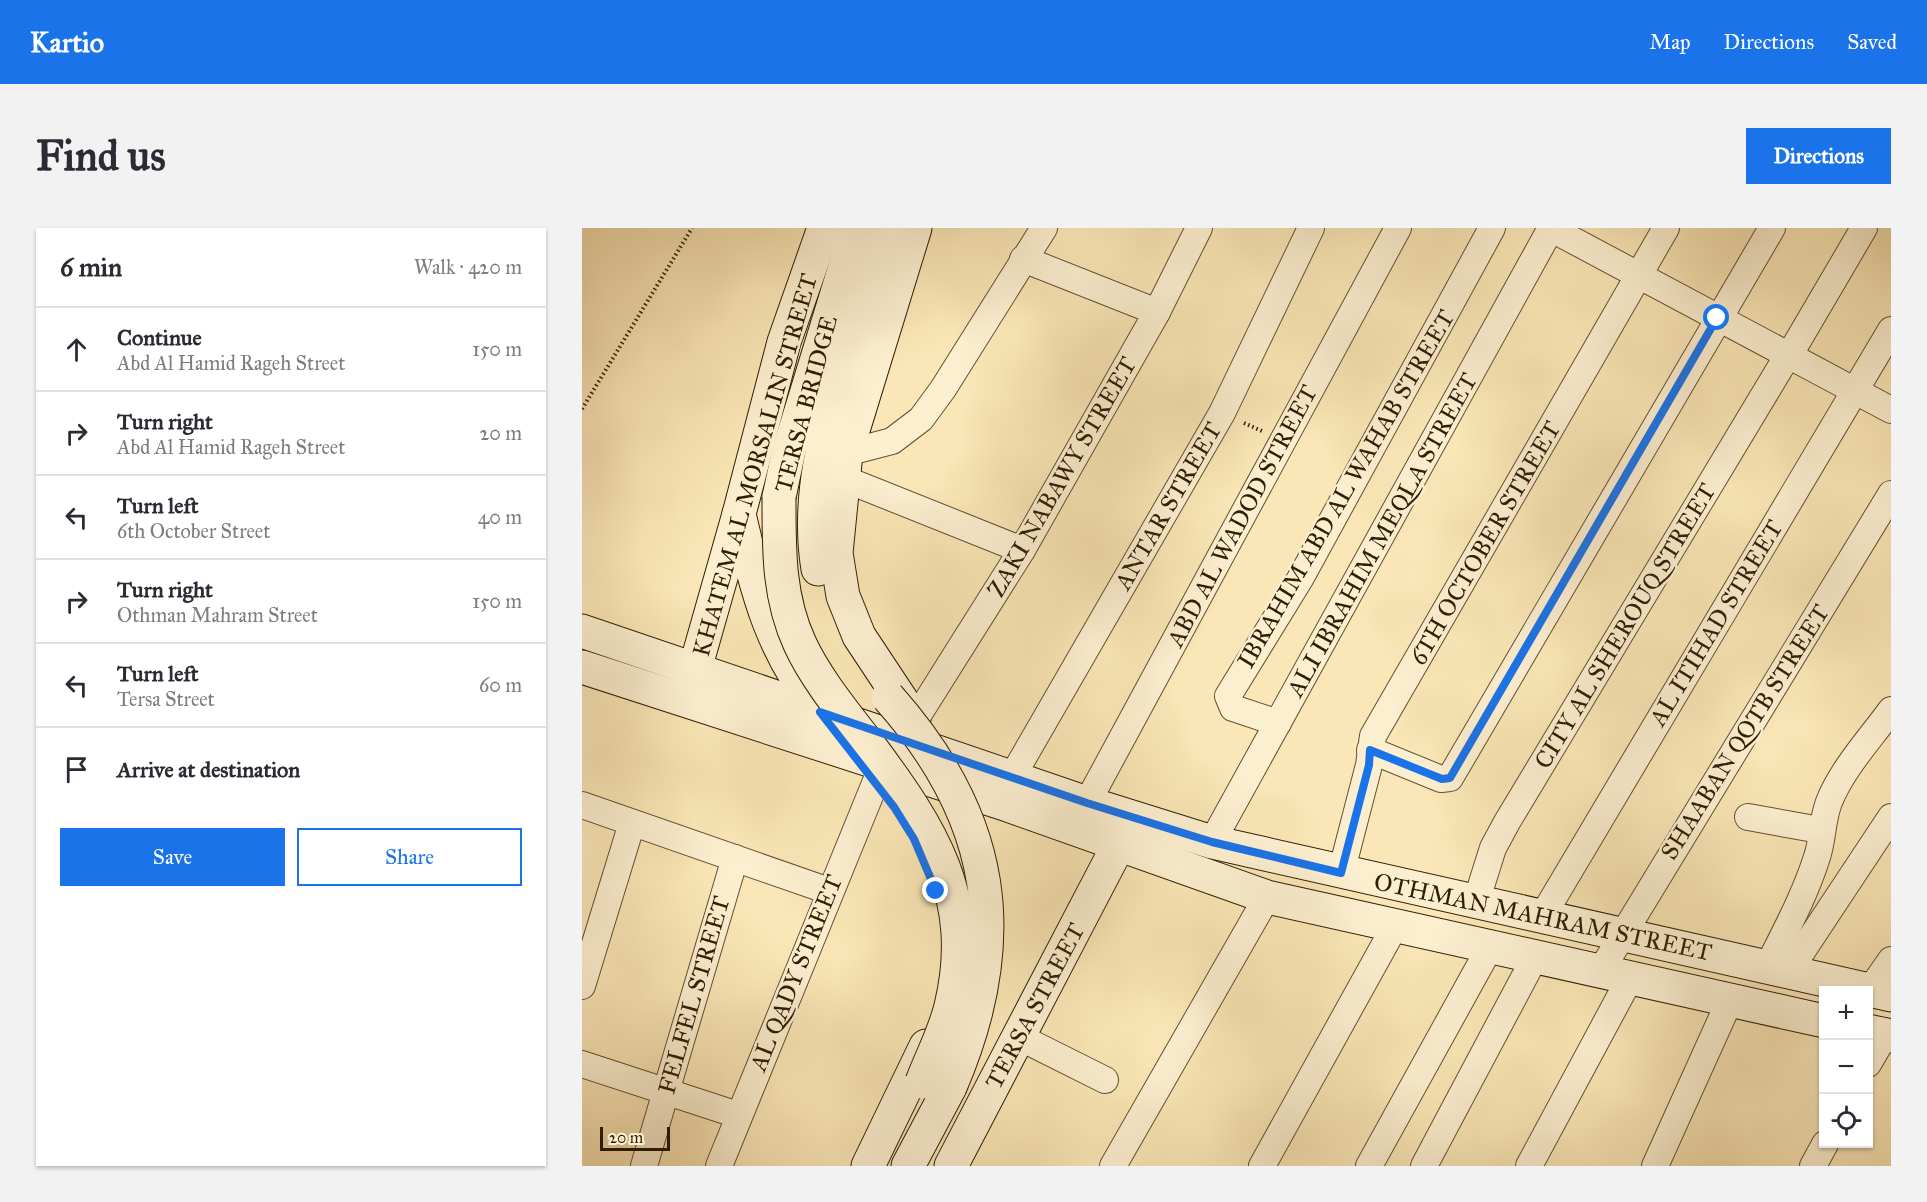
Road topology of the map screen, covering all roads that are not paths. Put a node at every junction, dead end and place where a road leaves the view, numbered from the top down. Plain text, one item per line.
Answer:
1 (824, 228) edge
2 (857, 228) edge
3 (885, 228) edge
4 (915, 228) edge
5 (1044, 228) edge
6 (1199, 228) edge
7 (1311, 228) edge
8 (1398, 228) edge
9 (1492, 228) edge
10 (1550, 228) edge
11 (1666, 228) edge
12 (1772, 228) edge
13 (1864, 228) edge
14 (1023, 259) junction
15 (1639, 276) junction
16 (1157, 312) junction
17 (1717, 318) junction
18 (1891, 330) edge
19 (1788, 356) junction
20 (1854, 390) junction
21 (1891, 410) edge
22 (844, 466) junction
23 (1891, 494) edge
24 (739, 514) junction
25 (1022, 550) junction
26 (582, 631) edge
27 (582, 667) edge
28 (697, 669) junction
29 (685, 700) junction
30 (1891, 711) edge
31 (820, 712) junction
32 (915, 720) junction
33 (1278, 723) junction
34 (931, 749) junction
35 (1370, 750) junction
36 (855, 755) junction
37 (1012, 777) junction
38 (876, 781) junction
39 (1087, 803) junction
40 (582, 805) edge
41 (1891, 816) edge
42 (1748, 817) dead end
43 (632, 823) junction
44 (1820, 830) junction
45 (1212, 842) junction
46 (1118, 846) junction
47 (735, 858) junction
48 (1341, 873) junction
49 (830, 891) junction
50 (1268, 897) junction
51 (1476, 902) junction
52 (1542, 917) junction
53 (1395, 926) junction
54 (1621, 934) junction
55 (1490, 947) junction
56 (1535, 957) junction
57 (1891, 960) edge
58 (1778, 969) junction
59 (1615, 975) junction
60 (582, 986) edge
61 (1881, 992) edge
62 (1730, 1000) junction
63 (1819, 1020) edge
64 (1881, 1034) edge
65 (1019, 1036) junction
66 (1873, 1054) edge
67 (582, 1064) edge
68 (1105, 1080) dead end
69 (936, 1085) junction
70 (666, 1092) junction
71 (738, 1115) junction
72 (1822, 1148) edge
73 (644, 1166) edge
74 (719, 1166) edge
75 (868, 1166) edge
76 (878, 1166) edge
77 (908, 1166) edge
78 (951, 1166) edge
79 (1113, 1166) edge
80 (1262, 1166) edge
81 (1370, 1166) edge
82 (1424, 1166) edge
83 (1528, 1166) edge
84 (1655, 1166) edge
85 (1813, 1166) edge

1 - 24 main road, KHATEM AL MORSALIN STREET
2 - 69 main road, TERSA BRIDGE, bridge
3 - 69 main road, TERSA BRIDGE, bridge
4 - 22 main road
5 - 14 street
6 - 16 street, ZAKI NABAWY STREET
7 - 37 street, ANTAR STREET
8 - 39 street, ABD AL WADOD STREET
9 - 33 street, IBRAHIM ABD AL WAHAB STREET
10 - 15 street
10 - 33 street, ALI IBRAHIM MEQLA STREET
11 - 15 street, 6TH OCTOBER STREET
12 - 17 street
13 - 19 street, CITY AL SHEROUQ STREET
14 - 16 street
14 - 22 street
15 - 17 street
15 - 35 street, 6TH OCTOBER STREET
16 - 25 street, ZAKI NABAWY STREET
17 - 19 street
17 - 35 street
18 - 20 street, AL ITIHAD STREET
19 - 20 street
19 - 51 street, CITY AL SHEROUQ STREET
20 - 21 street
20 - 52 street, AL ITIHAD STREET
22 - 25 street
22 - 32 main road
23 - 54 street, SHAABAN QOTB STREET
24 - 28 main road, KHATEM AL MORSALIN STREET
24 - 31 main road
25 - 32 street, ZAKI NABAWY STREET
26 - 28 main road, OTHMAN MAHRAM STREET
27 - 29 main road, OTHMAN MAHRAM STREET
28 - 29 main road, KHATEM AL MORSALIN STREET
28 - 31 main road, OTHMAN MAHRAM STREET
29 - 36 main road, OTHMAN MAHRAM STREET
30 - 44 street
31 - 34 main road, OTHMAN MAHRAM STREET
31 - 36 main road
32 - 34 main road
33 - 45 street, ALI IBRAHIM MEQLA STREET
34 - 37 main road, OTHMAN MAHRAM STREET
35 - 48 street, 6TH OCTOBER STREET
36 - 38 main road
36 - 46 main road, OTHMAN MAHRAM STREET
37 - 39 main road, OTHMAN MAHRAM STREET
38 - 49 street, AL QADY STREET
38 - 75 main road
39 - 45 main road, OTHMAN MAHRAM STREET
40 - 43 street
41 - 58 street
42 - 44 street
43 - 47 street
43 - 60 street
44 - 58 street
45 - 48 main road, OTHMAN MAHRAM STREET
46 - 50 main road, OTHMAN MAHRAM STREET
46 - 65 main road, TERSA STREET
47 - 49 street
47 - 70 street, FELFEL STREET
48 - 51 main road, OTHMAN MAHRAM STREET
49 - 71 street, AL QADY STREET
50 - 53 main road, OTHMAN MAHRAM STREET
50 - 79 street
51 - 52 main road, OTHMAN MAHRAM STREET
52 - 54 main road, OTHMAN MAHRAM STREET
53 - 55 main road, OTHMAN MAHRAM STREET
53 - 80 street
54 - 58 main road, OTHMAN MAHRAM STREET
54 - 59 street, SHAABAN QOTB STREET
55 - 56 main road, OTHMAN MAHRAM STREET
55 - 81 street
56 - 59 main road, OTHMAN MAHRAM STREET
56 - 82 street
57 - 61 street
58 - 61 main road, OTHMAN MAHRAM STREET
59 - 62 main road, OTHMAN MAHRAM STREET
59 - 83 street, SHAABAN QOTB STREET
62 - 63 main road, OTHMAN MAHRAM STREET
62 - 84 street
64 - 66 street
65 - 68 street
65 - 78 main road, TERSA STREET
67 - 70 street
69 - 76 main road, TERSA BRIDGE
69 - 77 main road, TERSA BRIDGE
70 - 71 street
70 - 73 street, FELFEL STREET
71 - 74 street, AL QADY STREET
72 - 85 street

